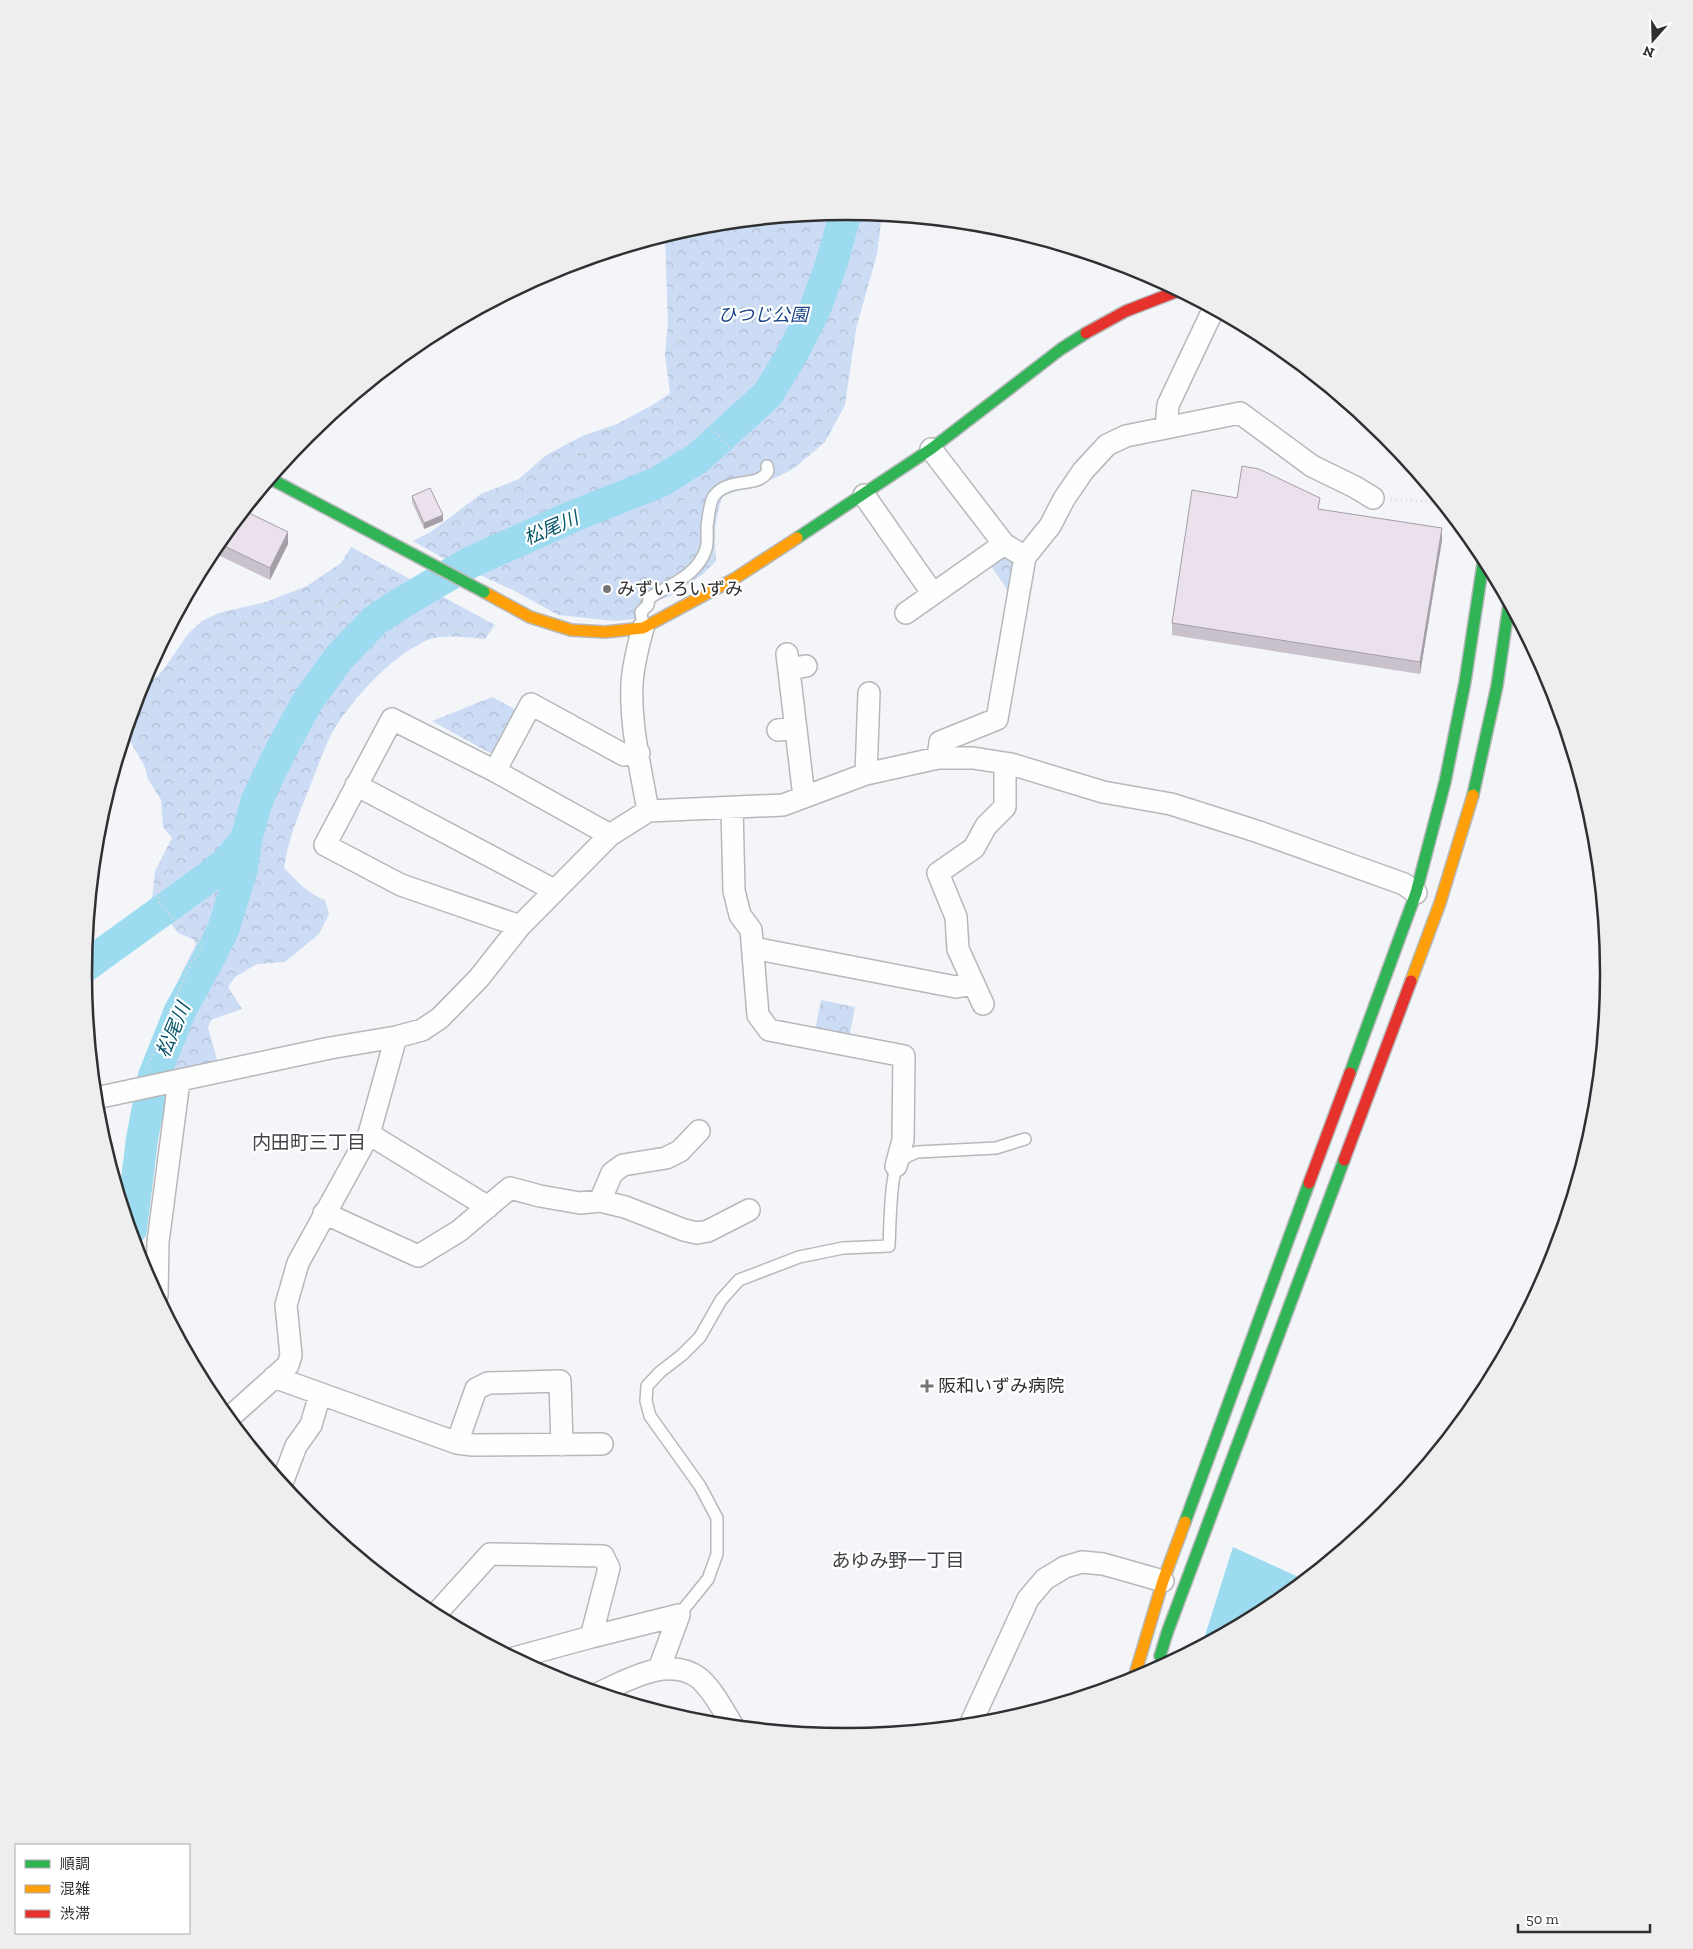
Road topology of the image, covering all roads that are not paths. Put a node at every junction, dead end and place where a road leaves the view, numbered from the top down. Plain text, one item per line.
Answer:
1 (1171, 294) edge
2 (1211, 315) edge
3 (1166, 428) junction
4 (931, 450) junction
5 (767, 466) road end
6 (276, 482) edge
7 (864, 495) junction
8 (1373, 498) road end
9 (1004, 544) junction
10 (1025, 557) junction
11 (1482, 570) edge
12 (933, 594) junction
13 (906, 613) dead end
14 (1508, 613) edge
15 (643, 628) junction
16 (794, 663) dead end
17 (869, 693) dead end
18 (639, 753) junction
19 (938, 758) junction
20 (1011, 764) junction
21 (495, 771) junction
22 (866, 774) junction
23 (356, 785) junction
24 (804, 797) junction
25 (732, 808) junction
26 (648, 811) junction
27 (610, 835) junction
28 (554, 890) junction
29 (1416, 893) junction
30 (520, 926) junction
31 (753, 948) junction
32 (974, 984) junction
33 (983, 1004) dead end
34 (396, 1037) junction
35 (174, 1082) junction
36 (103, 1095) edge
37 (699, 1131) dead end
38 (369, 1134) junction
39 (1025, 1139) dead end
40 (896, 1166) junction
41 (600, 1201) junction
42 (488, 1207) junction
43 (749, 1210) dead end
44 (324, 1213) junction
45 (157, 1279) edge
46 (274, 1377) junction
47 (320, 1394) junction
48 (234, 1413) edge
49 (457, 1443) junction
50 (562, 1444) junction
51 (602, 1444) dead end
52 (284, 1477) edge
53 (1163, 1581) junction
54 (440, 1609) edge
55 (679, 1615) junction
56 (591, 1637) junction
57 (523, 1656) edge
58 (1159, 1660) edge
59 (659, 1669) junction
60 (1136, 1670) edge
61 (608, 1689) edge
62 (973, 1717) edge
63 (728, 1719) edge

1 - 4 street
2 - 3 street
3 - 8 street
3 - 10 street
4 - 7 street
4 - 9 street
5 - 15 lane
6 - 15 street, bridge
7 - 12 street
7 - 15 street
9 - 10 street
9 - 12 street
10 - 19 street
11 - 29 street
12 - 13 street
14 - 58 street
15 - 18 street
16 - 24 street
17 - 22 street
18 - 21 street
18 - 26 street
19 - 20 street
19 - 22 street
20 - 29 street
20 - 32 street
21 - 23 street
21 - 27 street
22 - 24 street
23 - 28 street
23 - 30 street
24 - 25 street
25 - 26 street
25 - 31 street
26 - 27 street
27 - 28 street
28 - 30 street
29 - 53 street
30 - 34 street
31 - 32 street
31 - 40 street
32 - 33 street
34 - 35 street
34 - 38 street
35 - 36 street
35 - 45 street
37 - 41 street
38 - 42 street
38 - 44 street
39 - 40 lane
40 - 55 lane
41 - 42 street
41 - 43 street
42 - 44 street
44 - 46 street
46 - 47 street
46 - 48 street
47 - 49 street
47 - 52 street
49 - 50 street
49 - 50 street
50 - 51 street
53 - 60 street
53 - 62 street
54 - 56 street
55 - 56 street
55 - 59 street
56 - 57 street
59 - 61 street
59 - 63 street

